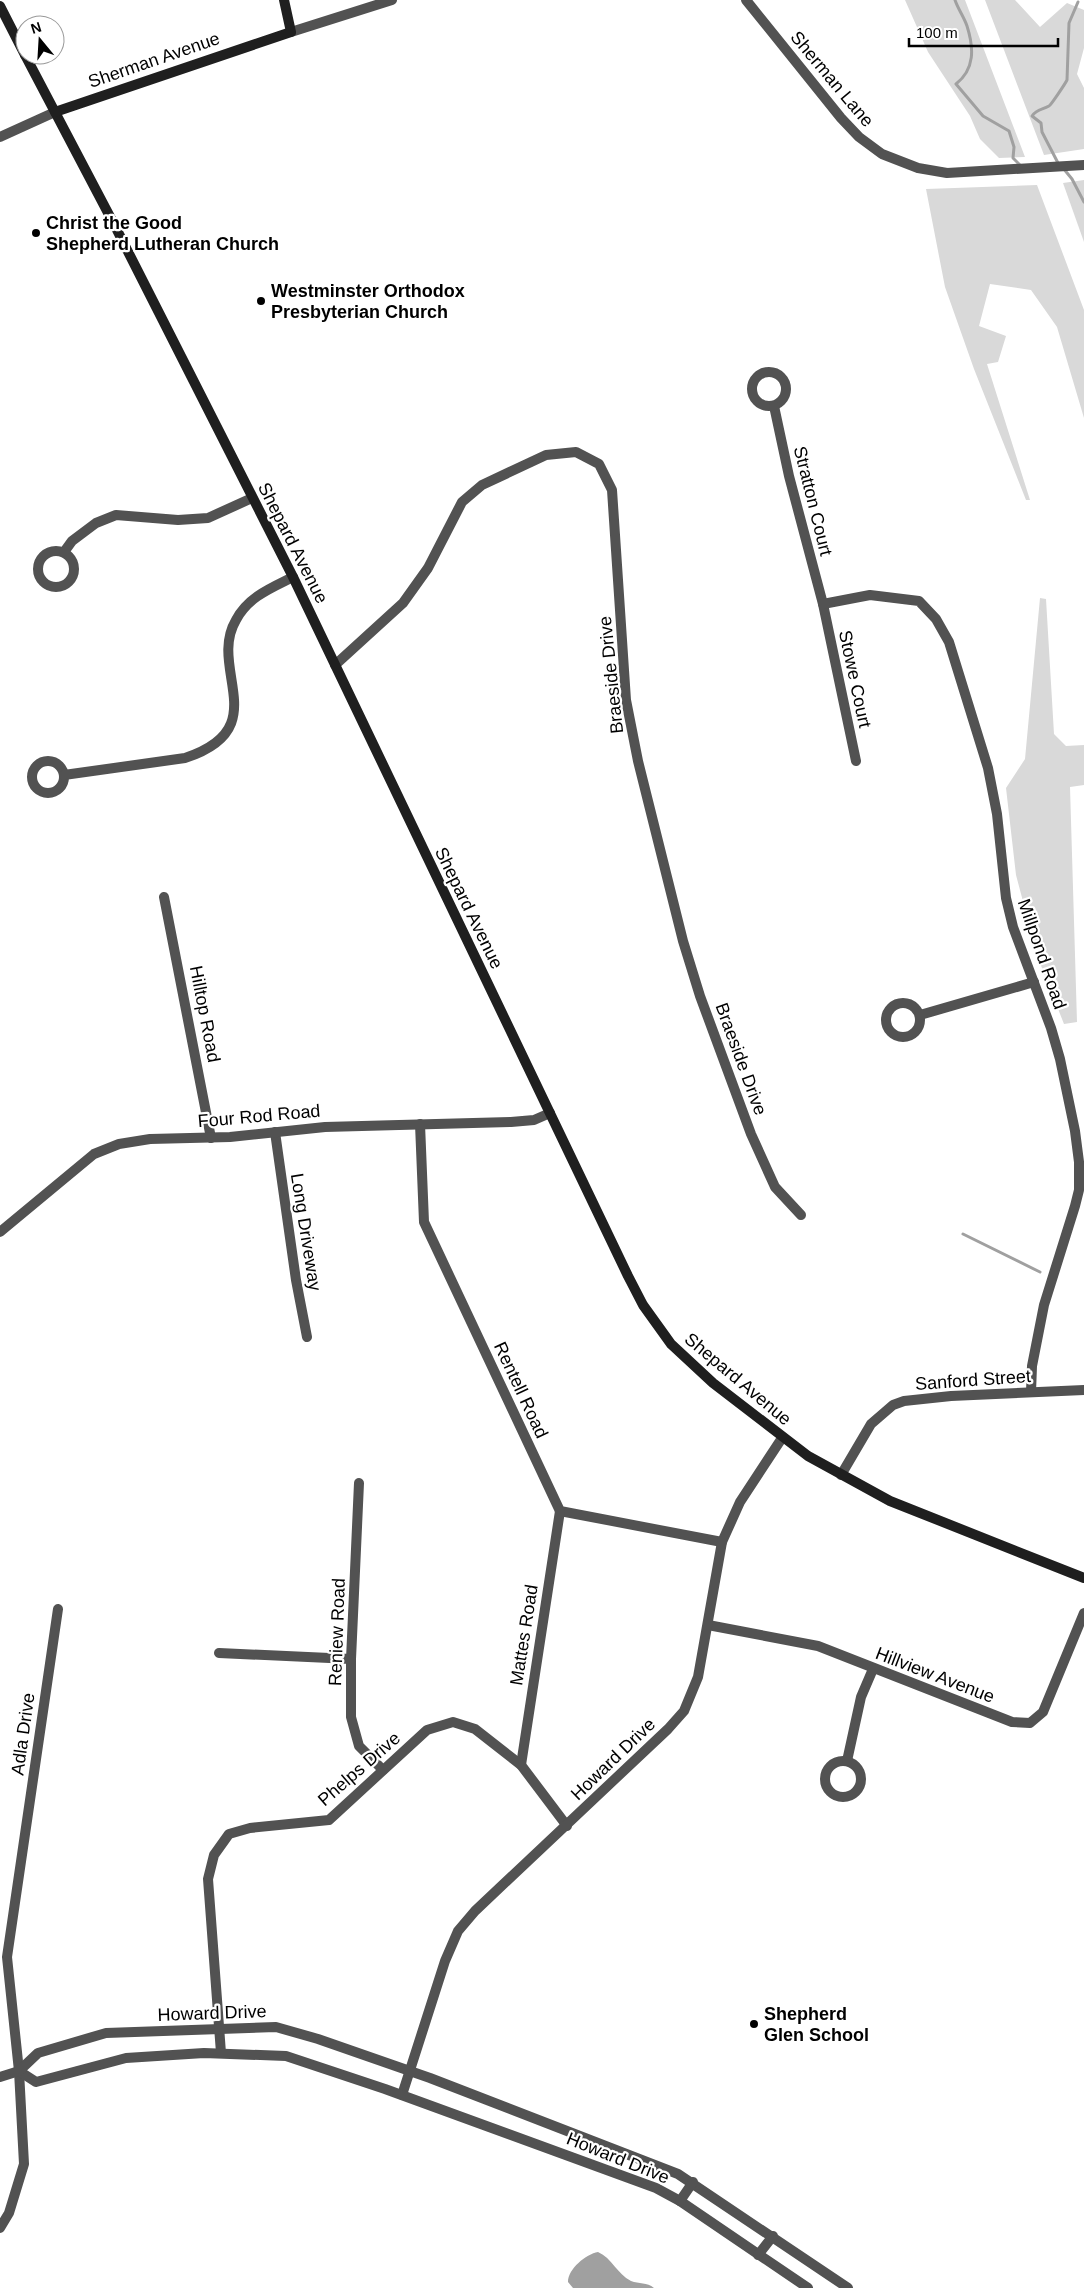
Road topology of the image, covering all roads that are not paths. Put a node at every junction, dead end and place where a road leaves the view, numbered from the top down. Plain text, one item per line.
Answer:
1 (284, 0) edge
2 (392, 0) edge
3 (746, 0) edge
4 (0, 6) edge
5 (291, 32) junction
6 (15, 35) edge
7 (30, 65) edge
8 (55, 112) junction
9 (0, 138) edge
10 (1084, 165) edge
11 (774, 406) dead end
12 (252, 498) junction
13 (64, 552) dead end
14 (293, 577) junction
15 (823, 604) junction
16 (335, 665) junction
17 (856, 761) dead end
18 (64, 774) dead end
19 (164, 897) dead end
20 (1034, 982) junction
21 (920, 1015) dead end
22 (550, 1114) junction
23 (420, 1124) junction
24 (275, 1132) junction
25 (211, 1138) junction
26 (801, 1215) dead end
27 (0, 1232) edge
28 (307, 1337) dead end
29 (1084, 1390) edge
30 (1031, 1392) junction
31 (782, 1438) junction
32 (841, 1475) junction
33 (359, 1483) dead end
34 (560, 1511) junction
35 (722, 1542) junction
36 (1084, 1578) edge
37 (58, 1609) dead end
38 (1084, 1613) edge
39 (708, 1624) junction
40 (219, 1653) dead end
41 (351, 1658) junction
42 (873, 1669) junction
43 (847, 1761) dead end
44 (521, 1765) junction
45 (384, 1770) junction
46 (567, 1826) junction
47 (218, 2029) junction
48 (221, 2053) junction
49 (19, 2071) junction
50 (410, 2071) junction
51 (0, 2077) edge
52 (402, 2096) junction
53 (693, 2182) junction
54 (680, 2201) junction
55 (0, 2228) edge
56 (773, 2236) junction
57 (758, 2255) junction
58 (808, 2288) edge
59 (848, 2288) edge

1 - 5 main road
2 - 5 street
3 - 10 street, Sherman Lane
4 - 6 main road, Shepard Avenue
5 - 8 main road, Sherman Avenue
7 - 8 main road, Shepard Avenue
8 - 9 street, Sherman Avenue
8 - 12 main road, Shepard Avenue
11 - 15 street, Stratton Court
12 - 13 street
12 - 14 main road, Shepard Avenue
14 - 16 main road, Shepard Avenue
14 - 18 street
15 - 17 street, Stowe Court
15 - 20 street, Millpond Road
16 - 22 main road, Shepard Avenue
16 - 26 street, Braeside Drive
19 - 25 street, Hilltop Road
20 - 21 street
20 - 30 street, Millpond Road
22 - 23 street, Four Rod Road
22 - 31 main road, Shepard Avenue
23 - 24 street, Four Rod Road
23 - 34 street, Rentell Road
24 - 25 street, Four Rod Road
24 - 28 street, Long Driveway
25 - 27 street, Four Rod Road
29 - 30 street, Sanford Street
30 - 32 street, Sanford Street
31 - 32 main road, Shepard Avenue
31 - 35 street, Howard Drive
32 - 36 main road, Shepard Avenue
33 - 41 street, Reniew Road
34 - 35 street
34 - 44 street, Mattes Road
35 - 39 street, Howard Drive
37 - 49 street, Adla Drive
38 - 42 street, Hillview Avenue
39 - 42 street, Hillview Avenue
39 - 46 street, Howard Drive
40 - 41 street
41 - 45 street, Reniew Road
42 - 43 street
44 - 45 street, Phelps Drive
44 - 46 street, Phelps Drive
45 - 47 street, Phelps Drive
46 - 50 street, Howard Drive
47 - 48 street, Phelps Drive
47 - 49 street, Howard Drive
47 - 50 street, Howard Drive
48 - 49 street, Howard Drive
48 - 52 street, Howard Drive
49 - 51 street, Howard Drive
49 - 55 street, Adla Drive
50 - 52 street, Howard Drive
50 - 53 street, Howard Drive
52 - 54 street, Howard Drive
53 - 54 street
53 - 56 street, Howard Drive
54 - 57 street, Howard Drive
56 - 57 street
56 - 59 street, Howard Drive
57 - 58 street, Howard Drive

